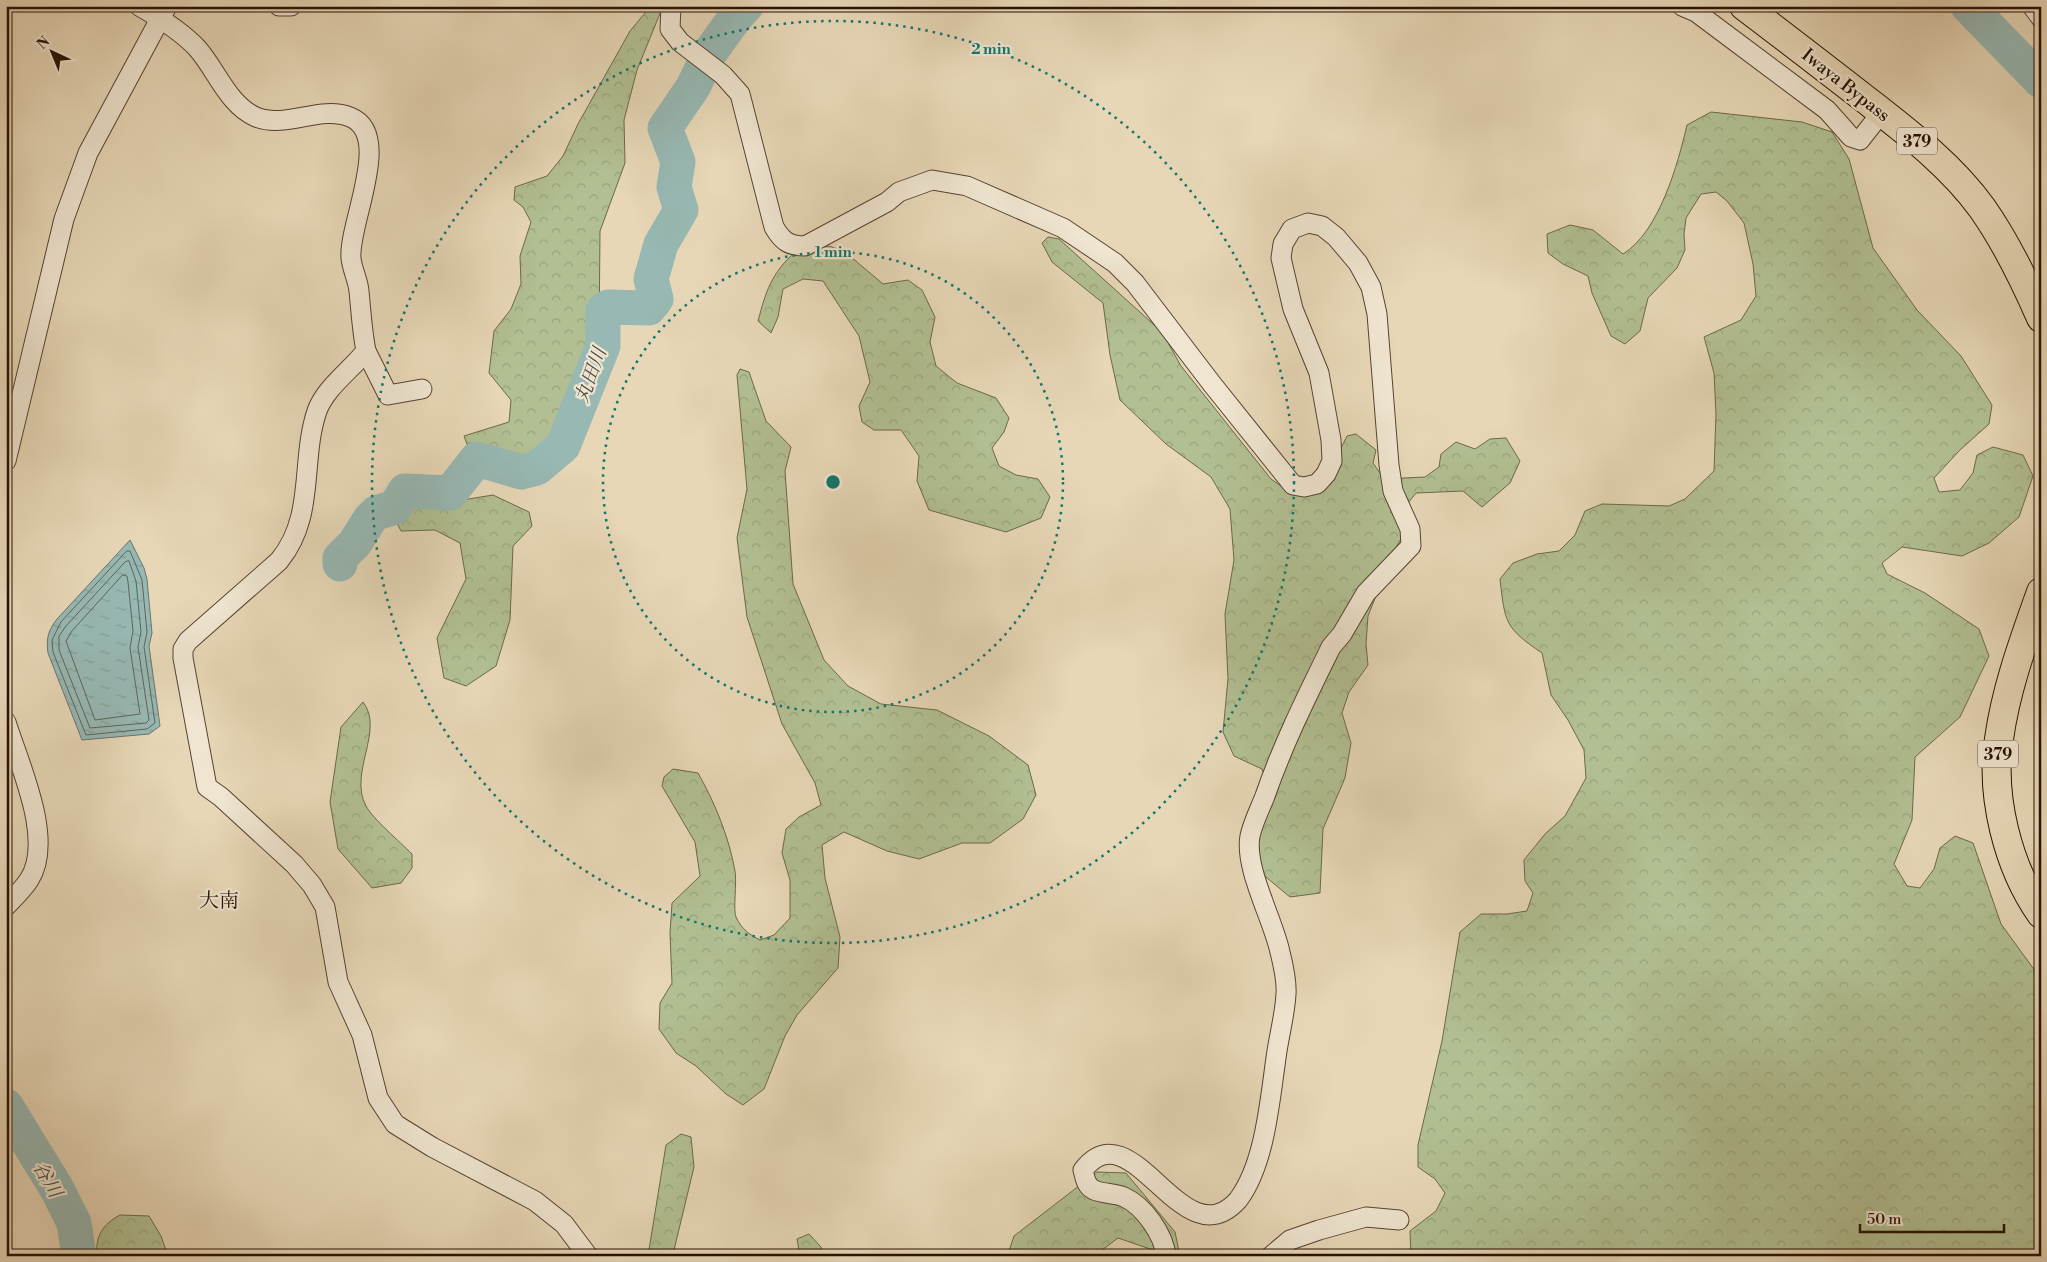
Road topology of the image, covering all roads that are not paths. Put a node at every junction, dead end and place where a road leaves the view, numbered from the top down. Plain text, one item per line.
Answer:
1 (139, 6) edge
2 (279, 6) edge
3 (291, 6) edge
4 (671, 6) edge
5 (1682, 6) edge
6 (1744, 6) edge
7 (2032, 6) edge
8 (164, 12) edge
9 (2041, 18) edge
10 (1882, 112) junction
11 (2041, 318) edge
12 (366, 351) junction
13 (422, 390) dead end
14 (6, 461) edge
15 (2041, 592) edge
16 (6, 722) edge
17 (6, 906) edge
18 (2041, 914) edge
19 (1399, 1220) dead end
20 (588, 1256) edge
21 (1166, 1256) edge
22 (1271, 1256) edge

1 - 8 street
2 - 3 street
4 - 21 street
5 - 10 street
6 - 10 highway, Iwaya Bypass / 379
7 - 9 street
8 - 12 street
8 - 14 street
10 - 11 highway, Iwaya Bypass / 379
12 - 13 street
12 - 20 street
15 - 18 highway, 379
16 - 17 street
19 - 22 street

